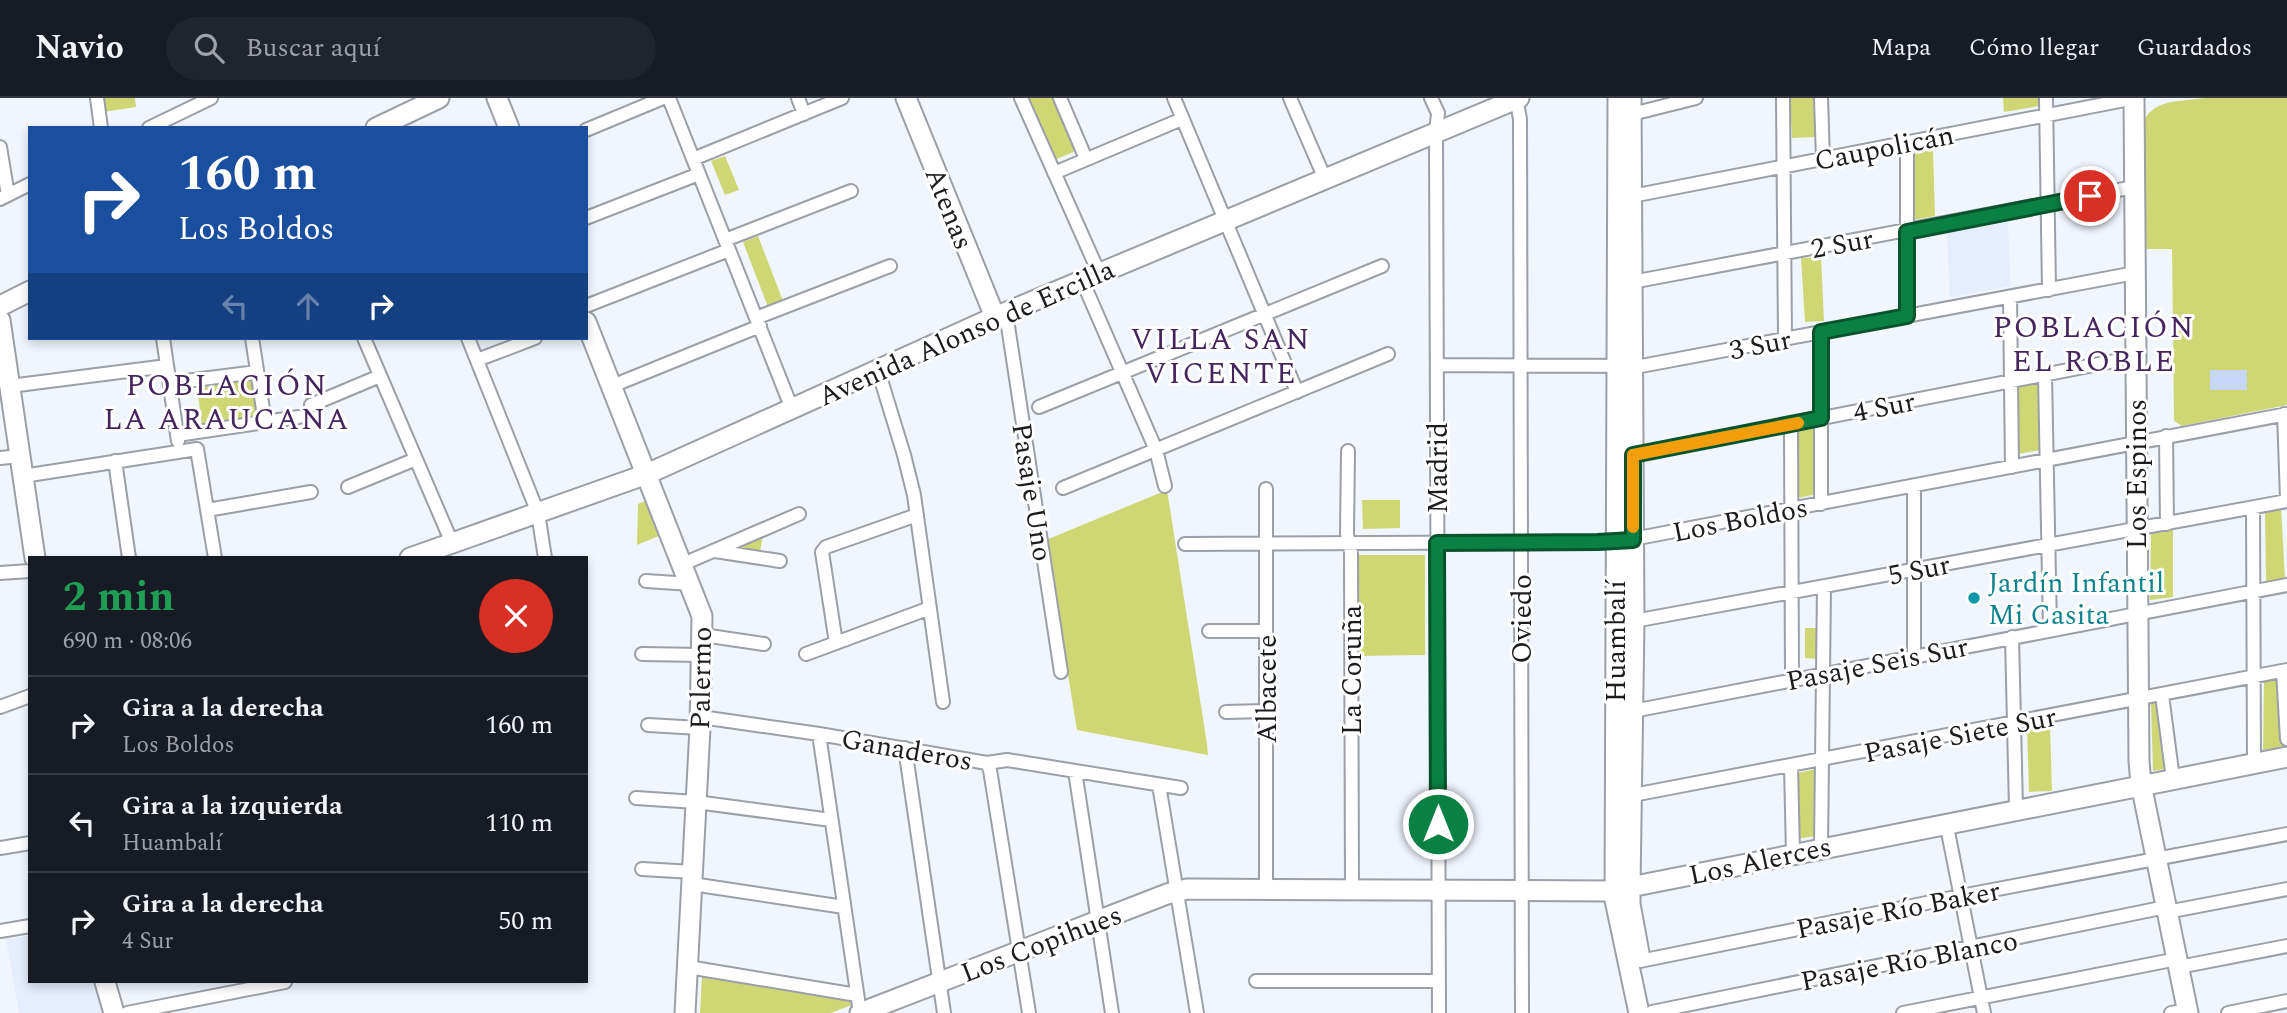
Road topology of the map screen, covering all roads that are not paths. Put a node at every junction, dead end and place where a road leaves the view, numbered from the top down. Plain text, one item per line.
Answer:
1 (97, 98) edge
2 (439, 98) edge
3 (497, 98) edge
4 (666, 98) edge
5 (797, 98) edge
6 (842, 98) edge
7 (905, 98) edge
8 (1021, 98) edge
9 (1060, 98) edge
10 (1174, 98) edge
11 (1290, 98) edge
12 (1432, 98) edge
13 (1517, 98) edge
14 (1696, 98) edge
15 (1783, 98) edge
16 (1821, 98) edge
17 (2046, 98) edge
18 (2134, 98) edge
19 (204, 100) edge
20 (1623, 103) edge
21 (804, 114) junction
22 (2046, 116) junction
23 (1182, 119) junction
24 (101, 126) edge
25 (153, 126) edge
26 (380, 126) edge
27 (508, 126) edge
28 (588, 129) edge
29 (1436, 133) junction
30 (1907, 143) junction
31 (0, 147) edge
32 (693, 159) junction
33 (1086, 159) junction
34 (1823, 159) junction
35 (1783, 166) junction
36 (1054, 173) junction
37 (699, 174) junction
38 (1325, 179) junction
39 (28, 185) edge
40 (2134, 187) junction
41 (851, 191) dead end
42 (1632, 196) junction
43 (4, 197) edge
44 (2048, 204) junction
45 (588, 217) edge
46 (1225, 221) junction
47 (1907, 232) junction
48 (727, 245) junction
49 (1784, 254) junction
50 (890, 266) dead end
51 (1382, 266) dead end
52 (2135, 273) junction
53 (1091, 277) junction
54 (1632, 282) junction
55 (2049, 290) junction
56 (28, 292) edge
57 (2010, 297) junction
58 (588, 305) edge
59 (0, 306) edge
60 (1265, 314) junction
61 (1001, 315) junction
62 (1907, 316) junction
63 (0, 320) edge
64 (758, 322) junction
65 (588, 327) edge
66 (1821, 332) junction
67 (1785, 339) junction
68 (163, 340) edge
69 (252, 340) edge
70 (365, 340) edge
71 (469, 340) edge
72 (530, 340) edge
73 (1388, 354) dead end
74 (2135, 357) junction
75 (477, 360) junction
76 (1437, 365) junction
77 (1520, 365) junction
78 (167, 366) junction
79 (1624, 367) junction
80 (878, 370) junction
81 (257, 372) junction
82 (1122, 372) junction
83 (2045, 375) junction
84 (380, 376) junction
85 (2011, 381) junction
86 (170, 383) junction
87 (10, 386) junction
88 (612, 386) junction
89 (1297, 392) junction
90 (311, 405) dead end
91 (1039, 407) dead end
92 (792, 408) junction
93 (2286, 414) edge
94 (299, 417) dead end
95 (1821, 418) junction
96 (265, 422) junction
97 (1791, 424) junction
98 (177, 436) junction
99 (2166, 436) junction
100 (2136, 442) junction
101 (1156, 450) junction
102 (180, 451) junction
103 (1348, 451) dead end
104 (1633, 455) junction
105 (0, 458) edge
106 (416, 459) junction
107 (2046, 460) junction
108 (115, 461) junction
109 (22, 466) junction
110 (2012, 467) junction
111 (647, 474) junction
112 (1165, 486) dead end
113 (1914, 486) junction
114 (348, 487) dead end
115 (1063, 488) dead end
116 (1266, 489) dead end
117 (312, 492) dead end
118 (2287, 500) edge
119 (1821, 504) junction
120 (2253, 508) junction
121 (1791, 509) junction
122 (207, 510) junction
123 (538, 513) junction
124 (799, 514) dead end
125 (917, 515) junction
126 (2167, 524) junction
127 (2137, 531) junction
128 (1624, 540) junction
129 (452, 543) junction
130 (1349, 543) junction
131 (1437, 543) junction
132 (1521, 543) junction
133 (1185, 544) dead end
134 (1266, 544) junction
135 (2048, 545) junction
136 (715, 551) junction
137 (35, 556) edge
138 (129, 556) edge
139 (215, 556) edge
140 (416, 556) edge
141 (545, 556) edge
142 (780, 561) dead end
143 (683, 564) junction
144 (28, 570) edge
145 (1914, 571) junction
146 (0, 573) edge
147 (646, 581) dead end
148 (691, 584) junction
149 (2287, 584) edge
150 (1824, 587) junction
151 (2253, 591) junction
152 (1792, 593) junction
153 (930, 608) junction
154 (2137, 614) junction
155 (1634, 621) junction
156 (2050, 630) junction
157 (1209, 631) dead end
158 (1266, 631) junction
159 (703, 635) junction
160 (2012, 637) junction
161 (836, 643) junction
162 (764, 644) dead end
163 (642, 653) dead end
164 (806, 654) dead end
165 (702, 655) junction
166 (1914, 656) junction
167 (2285, 671) edge
168 (1061, 672) dead end
169 (1823, 673) junction
170 (2254, 677) junction
171 (1792, 678) junction
172 (2162, 695) junction
173 (28, 697) edge
174 (2138, 700) junction
175 (943, 702) dead end
176 (0, 707) edge
177 (1266, 711) junction
178 (1633, 711) junction
179 (1226, 712) dead end
180 (700, 722) junction
181 (2015, 724) junction
182 (648, 725) dead end
183 (819, 734) junction
184 (2287, 739) edge
185 (905, 748) junction
186 (2287, 757) edge
187 (1822, 760) junction
188 (987, 763) junction
189 (2254, 763) junction
190 (1791, 766) junction
191 (1075, 771) junction
192 (2173, 779) junction
193 (2141, 784) junction
194 (1159, 785) junction
195 (1181, 788) dead end
196 (1633, 795) junction
197 (636, 798) dead end
198 (696, 802) junction
199 (2016, 809) junction
200 (831, 820) junction
201 (1946, 822) junction
202 (2287, 834) edge
203 (28, 843) edge
204 (1821, 847) junction
205 (0, 848) edge
206 (1793, 853) junction
207 (2157, 859) junction
208 (642, 869) dead end
209 (693, 878) junction
210 (1225, 889) joint
211 (1266, 889) junction
212 (1623, 889) junction
213 (2287, 889) edge
214 (1352, 890) junction
215 (1438, 890) junction
216 (1177, 891) junction
217 (1522, 891) junction
218 (1961, 896) junction
219 (844, 907) junction
220 (2167, 909) junction
221 (1098, 921) junction
222 (28, 926) edge
223 (0, 931) edge
224 (2287, 946) edge
225 (1971, 947) junction
226 (1019, 951) junction
227 (1640, 961) junction
228 (2178, 963) junction
229 (688, 967) junction
230 (1256, 981) dead end
231 (1439, 981) junction
232 (939, 982) junction
233 (105, 983) edge
234 (280, 983) edge
235 (1981, 998) junction
236 (2287, 1001) edge
237 (859, 1008) edge
238 (1930, 1010) edge
239 (1642, 1012) edge
240 (2182, 1012) edge
241 (114, 1013) edge
242 (127, 1013) edge
243 (685, 1013) edge
244 (944, 1013) edge
245 (1029, 1013) edge
246 (1112, 1013) edge
247 (1197, 1013) edge
248 (1439, 1013) edge
249 (1522, 1013) edge
250 (1903, 1013) edge
251 (1984, 1013) edge
252 (2228, 1013) edge

1 - 24 street
2 - 26 street
3 - 27 street
4 - 28 street
4 - 32 street
5 - 21 street
6 - 21 street
7 - 61 street, Atenas
8 - 36 street
9 - 33 street
10 - 23 street
11 - 38 street
12 - 29 street, Madrid
13 - 29 street, Avenida Alonso de Ercilla
13 - 77 street, Oviedo
14 - 20 street
15 - 35 street
16 - 34 street
17 - 22 street
18 - 22 street, Caupolicán
18 - 40 street, Los Espinos
19 - 25 street
20 - 42 street, Huambalí
20 - 79 street, Huambalí
21 - 32 street
22 - 30 street, Caupolicán
22 - 44 street
23 - 33 street
23 - 46 street
29 - 38 street, Avenida Alonso de Ercilla
29 - 76 street, Madrid
30 - 34 street, Caupolicán
30 - 47 street
31 - 43 street
32 - 37 street
33 - 36 street
34 - 35 street, Caupolicán
35 - 42 street, Caupolicán
35 - 49 street
36 - 53 street
37 - 45 street
37 - 48 street
38 - 46 street, Avenida Alonso de Ercilla
39 - 43 street
40 - 44 street, 2 Sur
40 - 52 street, Los Espinos
41 - 48 street
42 - 54 street, Huambalí
44 - 47 street, 2 Sur
44 - 55 street
46 - 53 street, Avenida Alonso de Ercilla
46 - 60 street
47 - 49 street, 2 Sur
47 - 62 street
48 - 58 street
48 - 64 street
49 - 54 street, 2 Sur
49 - 67 street
50 - 64 street
51 - 60 street
52 - 55 street, 3 Sur
52 - 74 street, Los Espinos
53 - 61 street, Avenida Alonso de Ercilla
53 - 82 street
54 - 79 street, Huambalí
55 - 57 street, 3 Sur
56 - 59 street
57 - 62 street, 3 Sur
57 - 85 street
60 - 82 street
60 - 89 street
61 - 80 street, Avenida Alonso de Ercilla
61 - 168 street, Pasaje Uno
62 - 66 street, 3 Sur
63 - 87 street
64 - 88 street
64 - 92 street
65 - 88 street, Palermo
66 - 67 street, 3 Sur
66 - 95 street
67 - 79 street, 3 Sur
68 - 78 street
69 - 81 street
70 - 84 street
71 - 75 street
72 - 75 street
73 - 89 street
74 - 83 street, 4 Sur
74 - 100 street, Los Espinos
75 - 123 street
76 - 77 street, 3 Sur
76 - 131 street, Madrid
77 - 79 street, 3 Sur
77 - 132 street, Oviedo
78 - 86 street
78 - 87 street
79 - 104 street, Huambalí
79 - 128 street, Huambalí
80 - 92 street, Avenida Alonso de Ercilla
80 - 125 street
81 - 86 street
81 - 96 street
82 - 91 street
82 - 101 street
83 - 85 street, 4 Sur
83 - 107 street
84 - 90 street
84 - 106 street
85 - 95 street, 4 Sur
85 - 110 street
86 - 98 street
87 - 109 street
88 - 111 street, Palermo
89 - 101 street
92 - 111 street, Avenida Alonso de Ercilla
93 - 99 street, Los Boldos
93 - 118 street
94 - 96 street
95 - 97 street, 4 Sur
95 - 119 street
96 - 98 street
97 - 104 street, 4 Sur
97 - 121 street
98 - 102 street
99 - 100 street, Los Boldos
99 - 126 street
100 - 107 street, Los Boldos
100 - 127 street, Los Espinos
101 - 112 street
101 - 115 street
102 - 108 street
102 - 122 street
103 - 130 street, La Coruña
104 - 128 street, Huambalí
105 - 109 street
106 - 114 street
106 - 129 street
107 - 110 street, Los Boldos
107 - 135 street
108 - 109 street
108 - 138 street
109 - 137 street
110 - 113 street, Los Boldos
111 - 123 street, Avenida Alonso de Ercilla
111 - 143 street, Palermo
113 - 119 street, Los Boldos
113 - 145 street
116 - 134 street, Albacete
117 - 122 street
118 - 120 street, 5 Sur
119 - 121 street, Los Boldos
120 - 126 street, 5 Sur
120 - 151 street
121 - 128 street, Los Boldos
121 - 152 street
122 - 139 street
123 - 129 street, Avenida Alonso de Ercilla
123 - 141 street
124 - 136 street
125 - 153 street
125 - 161 street
126 - 127 street, 5 Sur
127 - 135 street, 5 Sur
127 - 154 street, Los Espinos
128 - 132 street, Los Boldos
128 - 155 street, Huambalí
128 - 212 street, Huambalí
129 - 140 street, Avenida Alonso de Ercilla
130 - 131 street, Los Boldos
130 - 134 street, Los Boldos
130 - 214 street, La Coruña
131 - 132 street, Los Boldos
131 - 215 street, Madrid
132 - 217 street, Oviedo
133 - 134 street, Los Boldos
134 - 158 street, Albacete
135 - 145 street, 5 Sur
135 - 156 street
136 - 142 street
136 - 143 street
143 - 148 street, Palermo
144 - 146 street
145 - 150 street, 5 Sur
145 - 166 street
147 - 148 street
148 - 159 street, Palermo
149 - 151 street, Pasaje Seis Sur
150 - 152 street, 5 Sur
150 - 169 street
151 - 154 street, Pasaje Seis Sur
151 - 170 street
152 - 155 street, 5 Sur
152 - 171 street
153 - 161 street
153 - 175 street
154 - 156 street, Pasaje Seis Sur
154 - 174 street, Los Espinos
155 - 178 street, Huambalí
156 - 160 street, Pasaje Seis Sur
157 - 158 street
158 - 177 street, Albacete
159 - 162 street
159 - 165 street, Palermo
160 - 166 street, Pasaje Seis Sur
160 - 181 street
161 - 164 street
163 - 165 street
165 - 180 street, Palermo
166 - 169 street, Pasaje Seis Sur
167 - 170 street, Pasaje Siete Sur
167 - 184 street
169 - 171 street, Pasaje Seis Sur
169 - 187 street
170 - 172 street, Pasaje Siete Sur
170 - 189 street
171 - 178 street, Pasaje Seis Sur
172 - 174 street, Pasaje Siete Sur
172 - 192 street
173 - 176 street
174 - 181 street, Pasaje Siete Sur
174 - 193 street, Los Espinos
177 - 179 street
177 - 211 street, Albacete
178 - 196 street, Huambalí
180 - 182 street, Ganaderos
180 - 183 street, Ganaderos
180 - 198 street, Palermo
181 - 187 street, Pasaje Siete Sur
181 - 199 street
183 - 185 street, Ganaderos
183 - 200 street
185 - 188 street, Ganaderos
185 - 232 street
186 - 189 street, Los Alerces
187 - 190 street, Pasaje Siete Sur
187 - 204 street
188 - 191 street
188 - 226 street, Ganaderos
189 - 192 street, Los Alerces
190 - 196 street, Pasaje Siete Sur
190 - 206 street
191 - 194 street
191 - 221 street
192 - 193 street, Los Alerces
193 - 199 street, Los Alerces
193 - 207 street, Los Espinos
194 - 195 street
194 - 216 street
196 - 212 street, Huambalí
197 - 198 street
198 - 200 street
198 - 209 street, Palermo
199 - 201 street, Los Alerces
200 - 219 street
201 - 204 street, Los Alerces
201 - 218 street
202 - 207 street, Pasaje Río Baker
203 - 205 street
204 - 206 street, Los Alerces
206 - 212 street, Los Alerces
207 - 218 street, Pasaje Río Baker
207 - 220 street, Los Espinos
208 - 209 street
209 - 219 street
209 - 229 street, Palermo
210 - 211 street, Los Alerces
210 - 216 street, Los Copihues
211 - 214 street, Los Alerces
212 - 217 street, Los Alerces
212 - 227 street, Huambalí
212 - 239 street, Huambalí
213 - 220 street, Pasaje Río Blanco
214 - 215 street, Los Alerces
215 - 217 street, Los Alerces
215 - 231 street, Madrid
216 - 221 street, Los Copihues
216 - 247 street
217 - 249 street, Oviedo
218 - 225 street
218 - 227 street, Pasaje Río Baker
219 - 237 street
220 - 225 street, Pasaje Río Blanco
220 - 228 street, Los Espinos
221 - 226 street, Los Copihues
221 - 246 street
222 - 223 street
224 - 228 street
225 - 235 street
225 - 239 street, Pasaje Río Blanco
226 - 232 street, Los Copihues
226 - 245 street, Ganaderos
227 - 239 street, Huambalí
228 - 235 street
228 - 240 street, Los Espinos
229 - 237 street
229 - 243 street, Palermo
230 - 231 street
231 - 248 street, Madrid
232 - 237 street, Los Copihues
232 - 244 street
233 - 241 street
234 - 242 street
235 - 238 street
235 - 251 street
236 - 252 street
238 - 250 street

